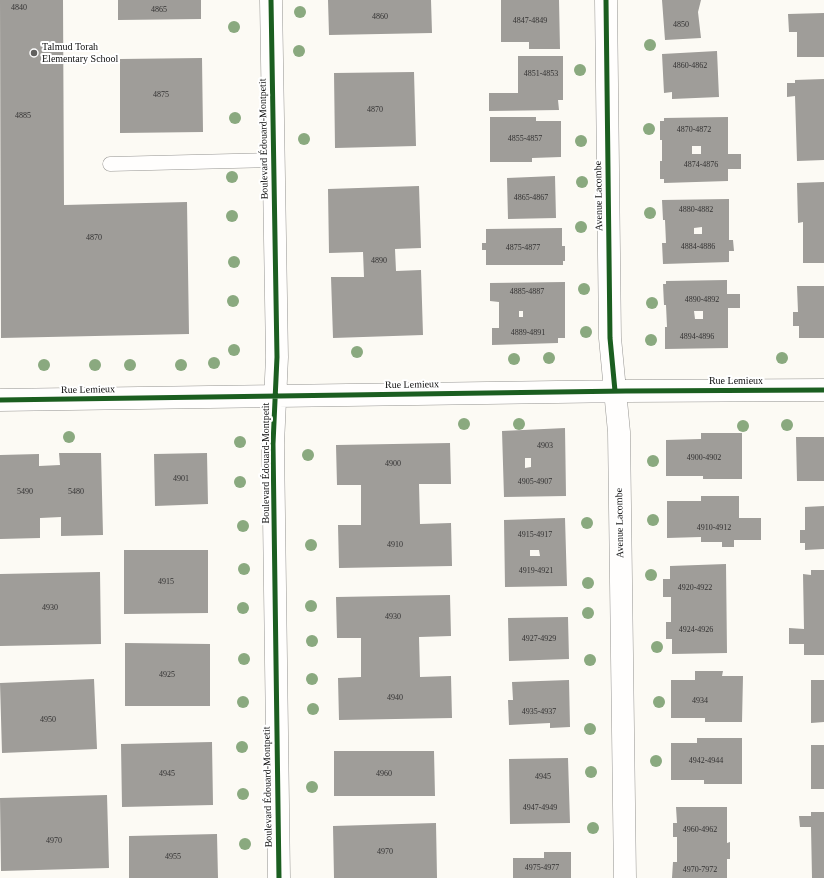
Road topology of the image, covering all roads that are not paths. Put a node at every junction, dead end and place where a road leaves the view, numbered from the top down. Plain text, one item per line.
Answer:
1 (271, 0) edge
2 (606, 0) edge
3 (274, 160) junction
4 (110, 164) dead end
5 (824, 390) edge
6 (615, 391) junction
7 (275, 396) junction
8 (0, 400) edge
9 (279, 878) edge
10 (625, 878) edge

1 - 3 street, Boulevard Édouard-Montpetit
2 - 6 street, Avenue Lacombe
3 - 4 lane
3 - 7 street, Boulevard Édouard-Montpetit
5 - 6 street, Rue Lemieux
6 - 7 street, Rue Lemieux
6 - 10 street, Avenue Lacombe
7 - 8 street, Rue Lemieux
7 - 9 street, Boulevard Édouard-Montpetit

